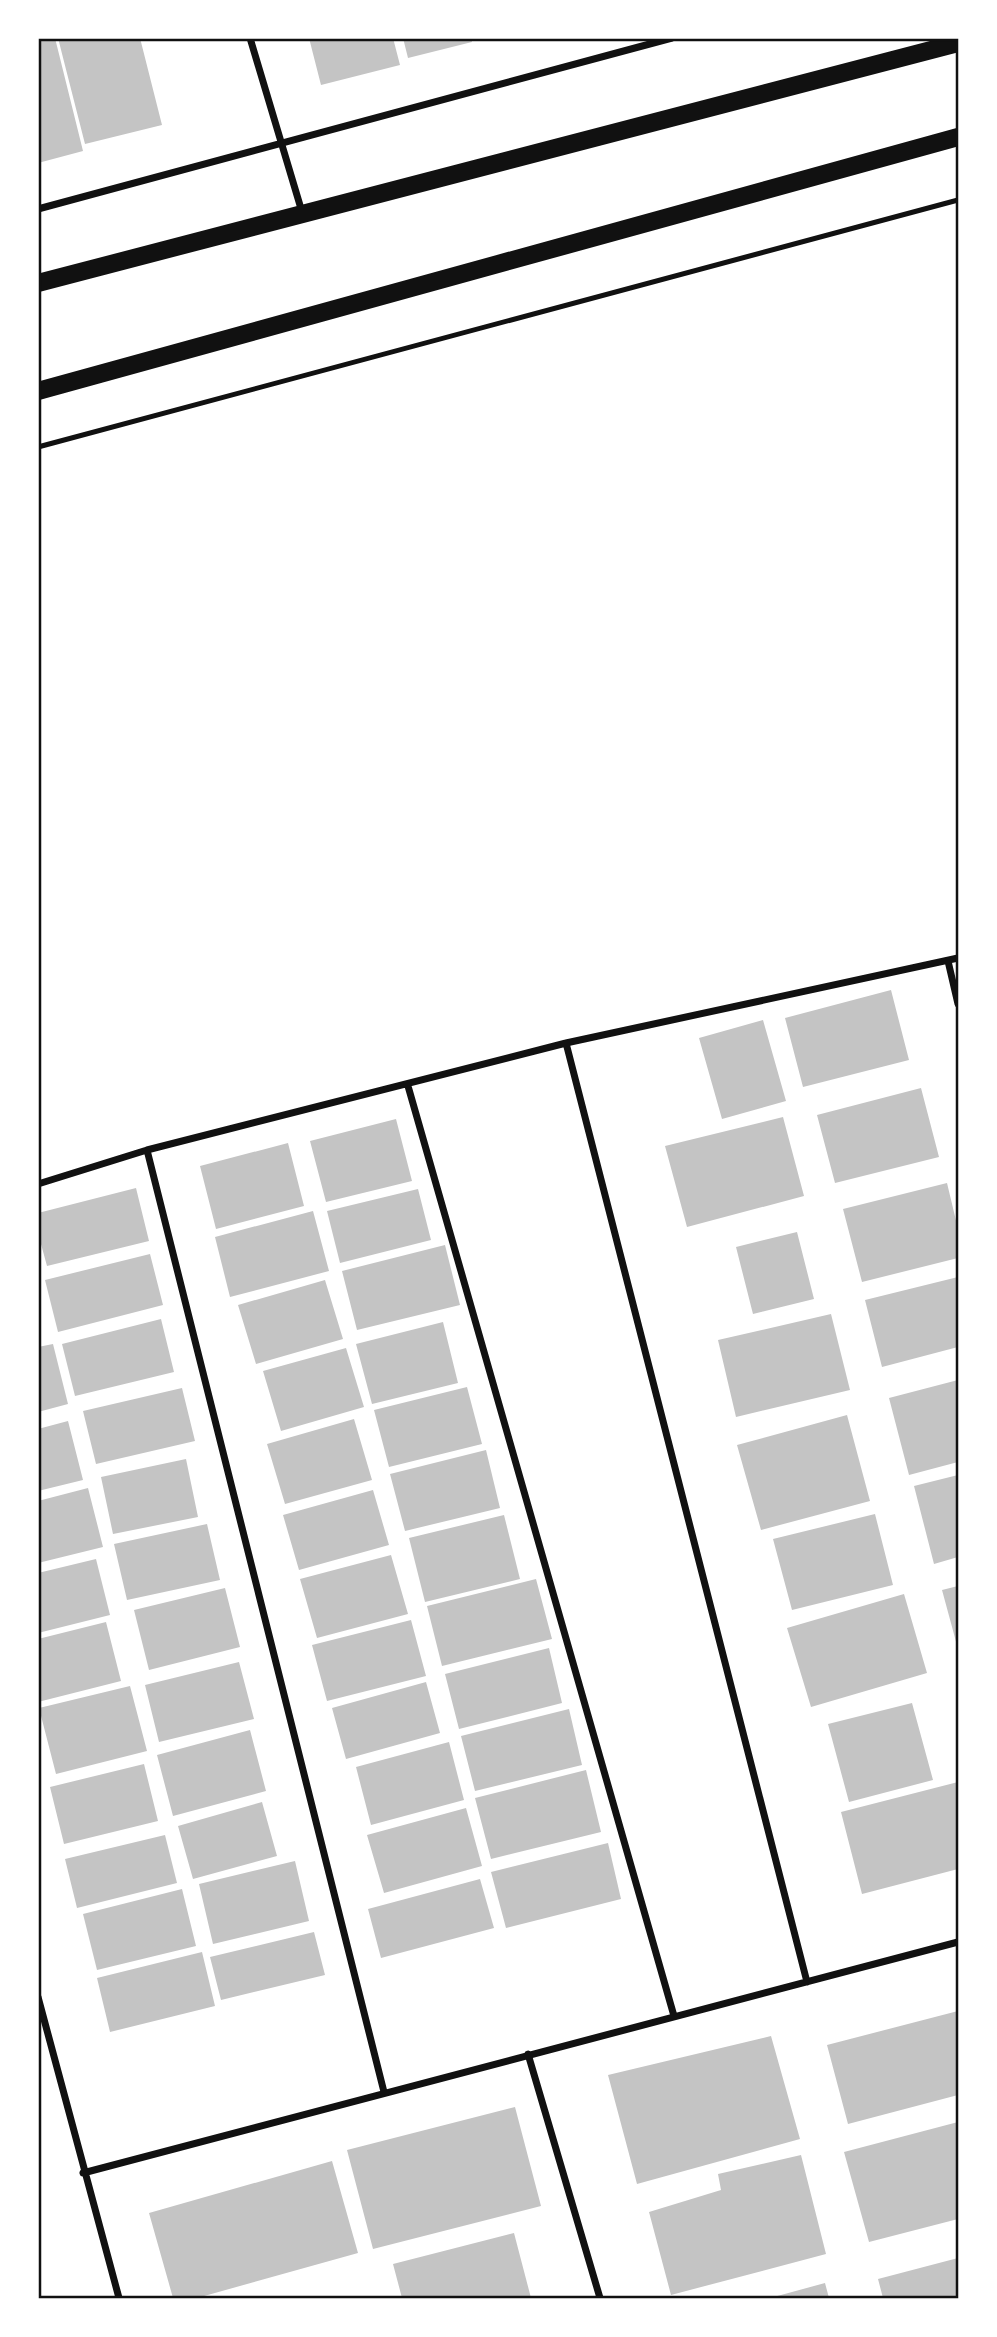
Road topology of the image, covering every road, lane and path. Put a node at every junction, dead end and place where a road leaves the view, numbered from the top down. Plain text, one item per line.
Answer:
1 (250, 38) edge
2 (672, 38) edge
3 (958, 43) edge
4 (958, 137) edge
5 (281, 146) junction
6 (958, 200) edge
7 (38, 209) edge
8 (302, 214) junction
9 (38, 283) edge
10 (38, 391) edge
11 (38, 447) edge
12 (958, 957) edge
13 (948, 961) junction
14 (958, 1004) edge
15 (566, 1044) junction
16 (408, 1086) junction
17 (148, 1150) junction
18 (38, 1184) edge
19 (958, 1942) edge
20 (807, 1982) junction
21 (38, 1997) edge
22 (674, 2016) junction
23 (528, 2054) junction
24 (384, 2092) junction
25 (83, 2173) junction
26 (118, 2298) edge
27 (600, 2298) edge

1 - 5 street
2 - 5 street
3 - 8 main road
4 - 10 main road
5 - 7 street
5 - 8 street
6 - 11 lane
8 - 9 main road
12 - 13 street
13 - 14 street
13 - 15 street
15 - 16 street
15 - 20 street
16 - 17 street
16 - 22 street
17 - 18 street
17 - 24 street
19 - 20 street
20 - 22 street
21 - 25 street
22 - 23 street
23 - 24 street
23 - 27 street
24 - 25 street
25 - 26 street

